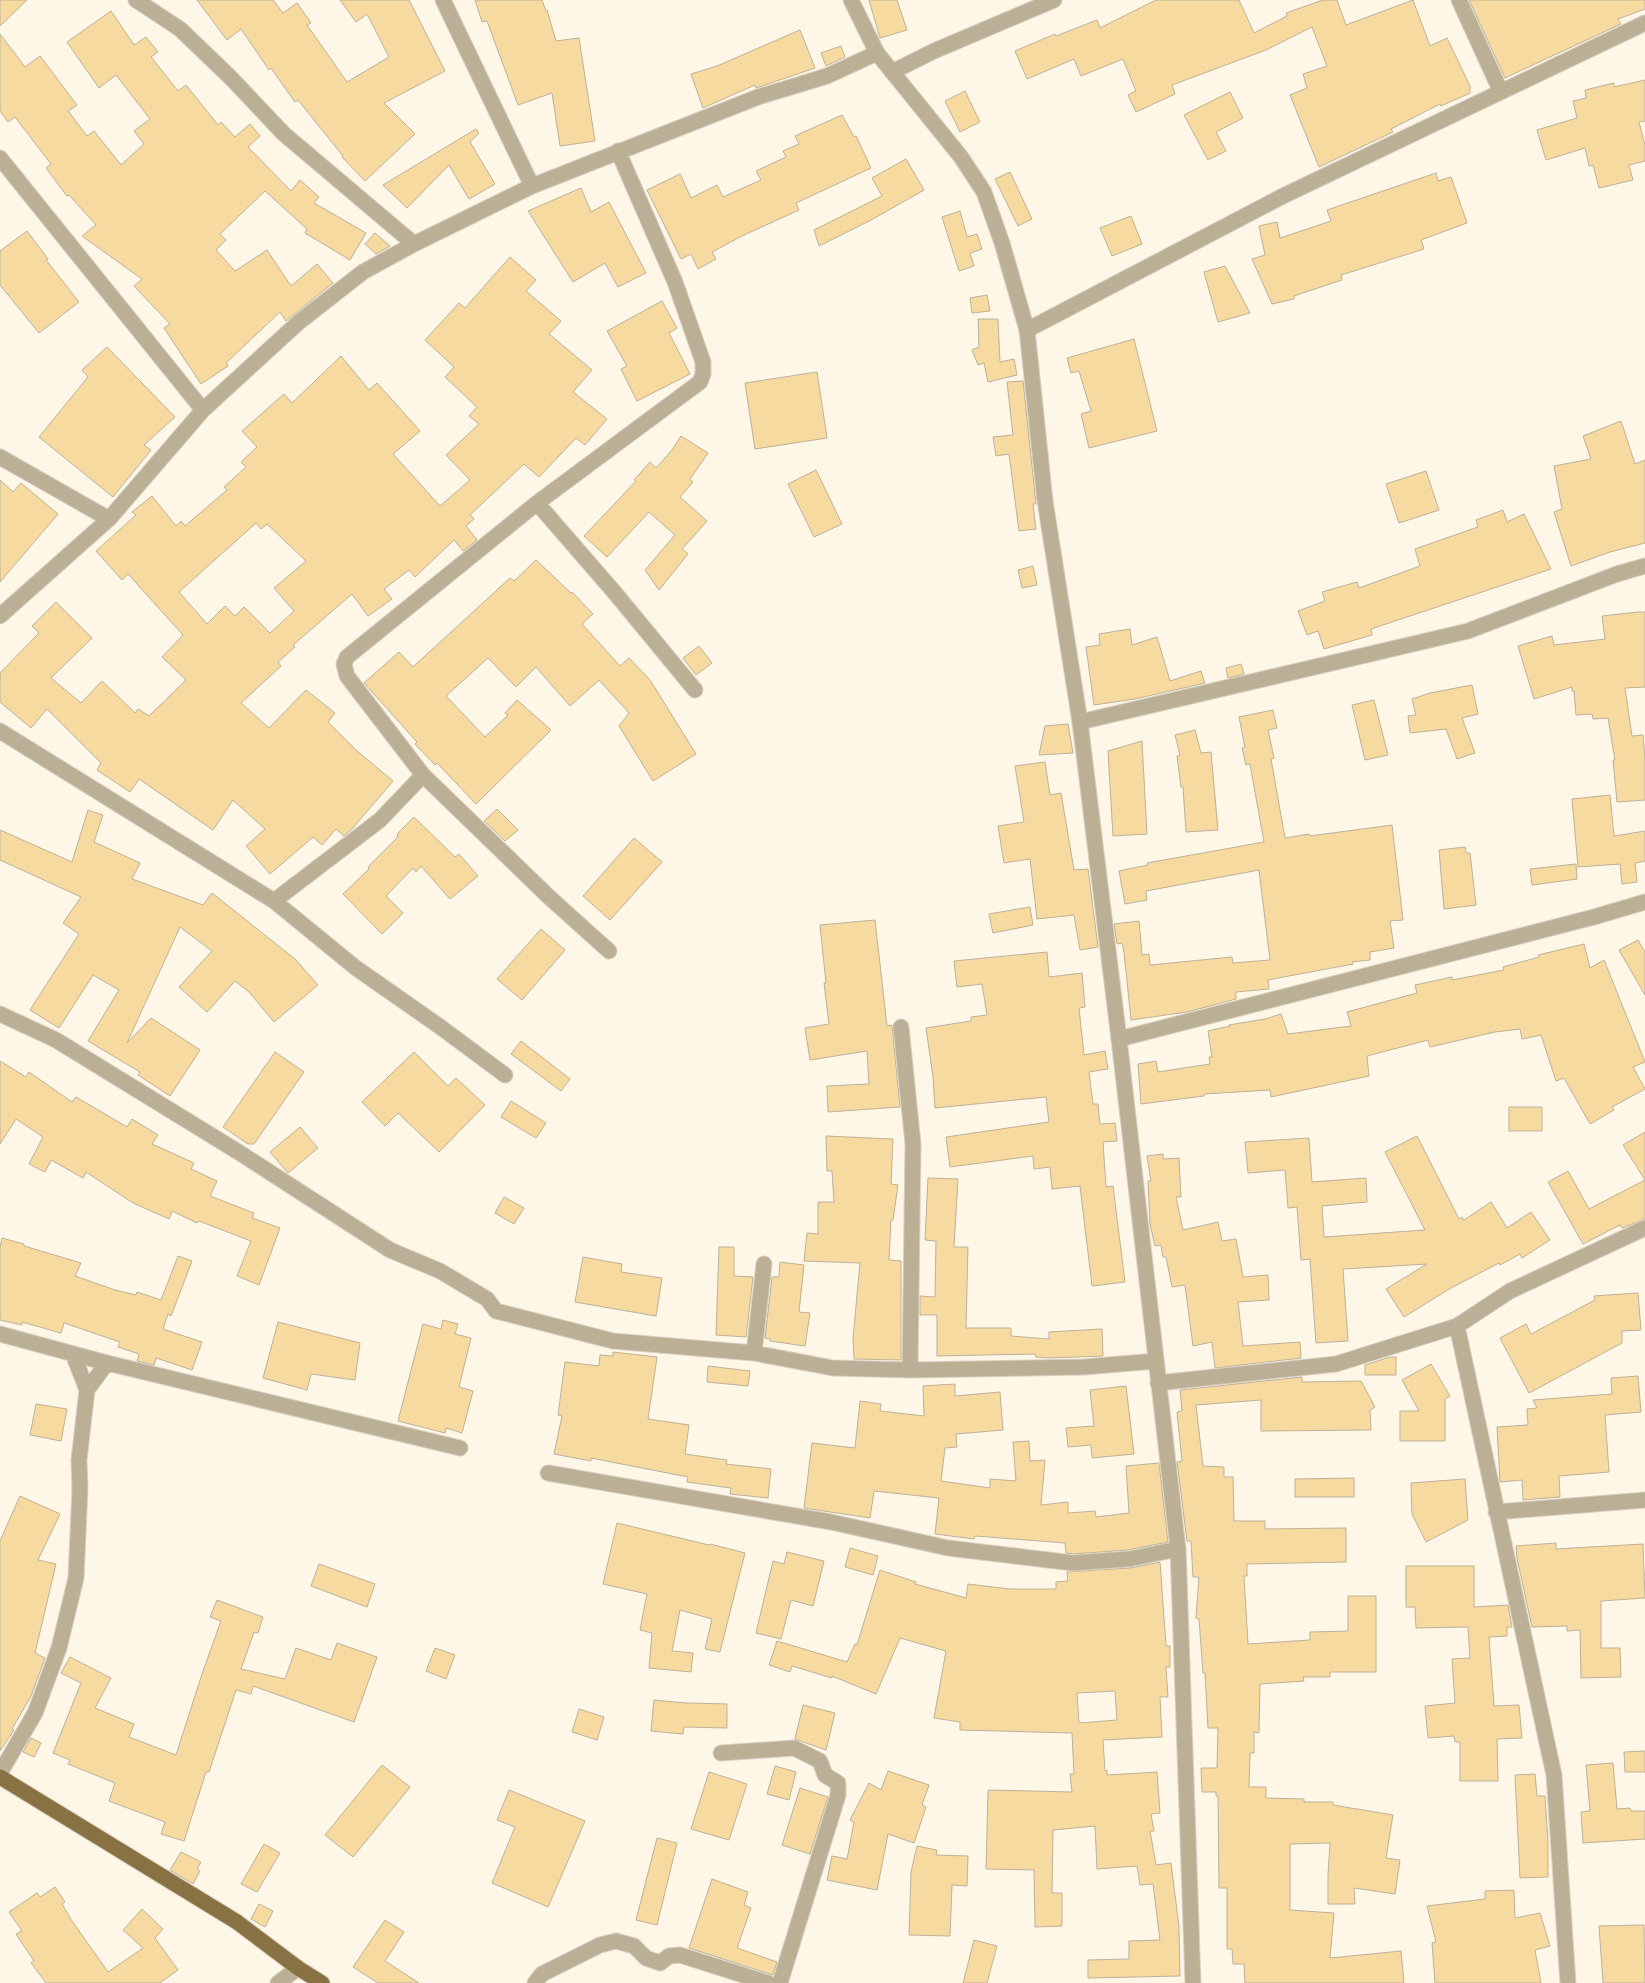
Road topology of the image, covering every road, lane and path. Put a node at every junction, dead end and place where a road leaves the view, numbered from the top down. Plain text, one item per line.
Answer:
1 (136, 0) edge
2 (443, 0) edge
3 (851, 0) edge
4 (1054, 0) edge
5 (1459, 0) edge
6 (1645, 23) edge
7 (877, 53) junction
8 (892, 72) junction
9 (1501, 92) junction
10 (618, 151) junction
11 (0, 158) edge
12 (532, 186) junction
13 (414, 244) junction
14 (1027, 330) junction
15 (203, 410) junction
16 (0, 457) edge
17 (537, 503) junction
18 (109, 519) junction
19 (1645, 566) edge
20 (0, 616) edge
21 (695, 690) dead end
22 (1080, 722) junction
23 (0, 731) edge
24 (423, 775) junction
25 (274, 901) junction
26 (1645, 902) edge
27 (609, 950) dead end
28 (0, 1014) edge
29 (901, 1027) dead end
30 (1119, 1039) junction
31 (505, 1075) dead end
32 (1645, 1228) edge
33 (764, 1264) dead end
34 (1457, 1326) junction
35 (0, 1334) edge
36 (754, 1353) junction
37 (73, 1354) junction
38 (1156, 1361) junction
39 (107, 1363) junction
40 (910, 1370) junction
41 (1158, 1383) junction
42 (87, 1390) junction
43 (460, 1448) dead end
44 (548, 1473) dead end
45 (1645, 1500) edge
46 (1496, 1512) junction
47 (1178, 1549) junction
48 (721, 1753) dead end
49 (0, 1773) edge
50 (0, 1777) edge
51 (298, 1968) junction
52 (278, 1983) edge
53 (322, 1983) edge
54 (536, 1983) edge
55 (768, 1983) edge
56 (780, 1983) edge
57 (1193, 1983) edge
58 (1568, 1983) edge

1 - 13 street
2 - 12 street
3 - 7 street
4 - 8 street
5 - 9 street
6 - 9 street
7 - 8 street
7 - 10 street
8 - 14 street
9 - 14 street
10 - 12 street
10 - 17 street
11 - 15 street
12 - 13 street
13 - 15 street
14 - 22 street
15 - 18 street
16 - 18 street
17 - 21 street
17 - 24 street
18 - 20 street
19 - 22 street
22 - 30 street
23 - 25 street
24 - 25 street
24 - 27 street
25 - 31 street
26 - 30 street
28 - 36 street
29 - 40 street
30 - 38 street
32 - 34 street
33 - 36 street
34 - 41 street
34 - 46 street
35 - 37 street
36 - 40 street
37 - 39 street
37 - 42 street
38 - 40 street
38 - 41 street
39 - 42 street
39 - 43 street
41 - 47 street
42 - 49 street
44 - 47 street
45 - 46 street
46 - 58 street
47 - 57 street
48 - 56 street
50 - 51 main road
51 - 52 street
51 - 53 main road
54 - 55 street

